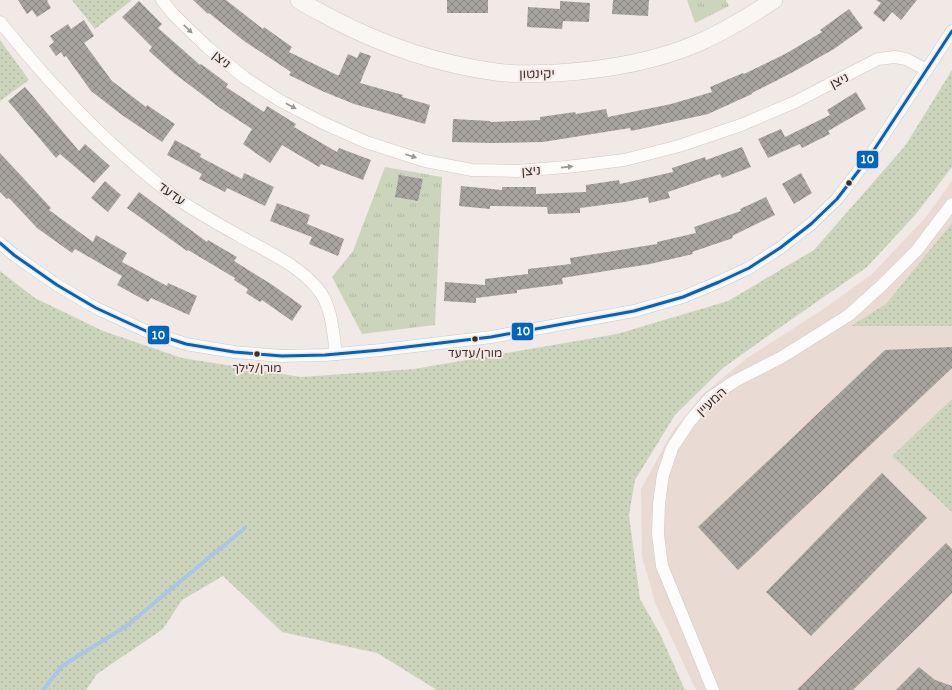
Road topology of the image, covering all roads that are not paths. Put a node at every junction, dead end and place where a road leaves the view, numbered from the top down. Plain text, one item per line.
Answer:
1 (162, 0) edge
2 (299, 0) edge
3 (774, 0) edge
4 (0, 22) edge
5 (952, 31) edge
6 (927, 70) junction
7 (952, 204) edge
8 (0, 243) edge
9 (336, 354) junction
10 (713, 690) edge

1 -> 6 street, ניצן
2 - 3 street, יקינטון
4 - 9 street, עדעד
5 - 6 street
6 - 9 street
7 - 10 street, המעיין
8 - 9 street

